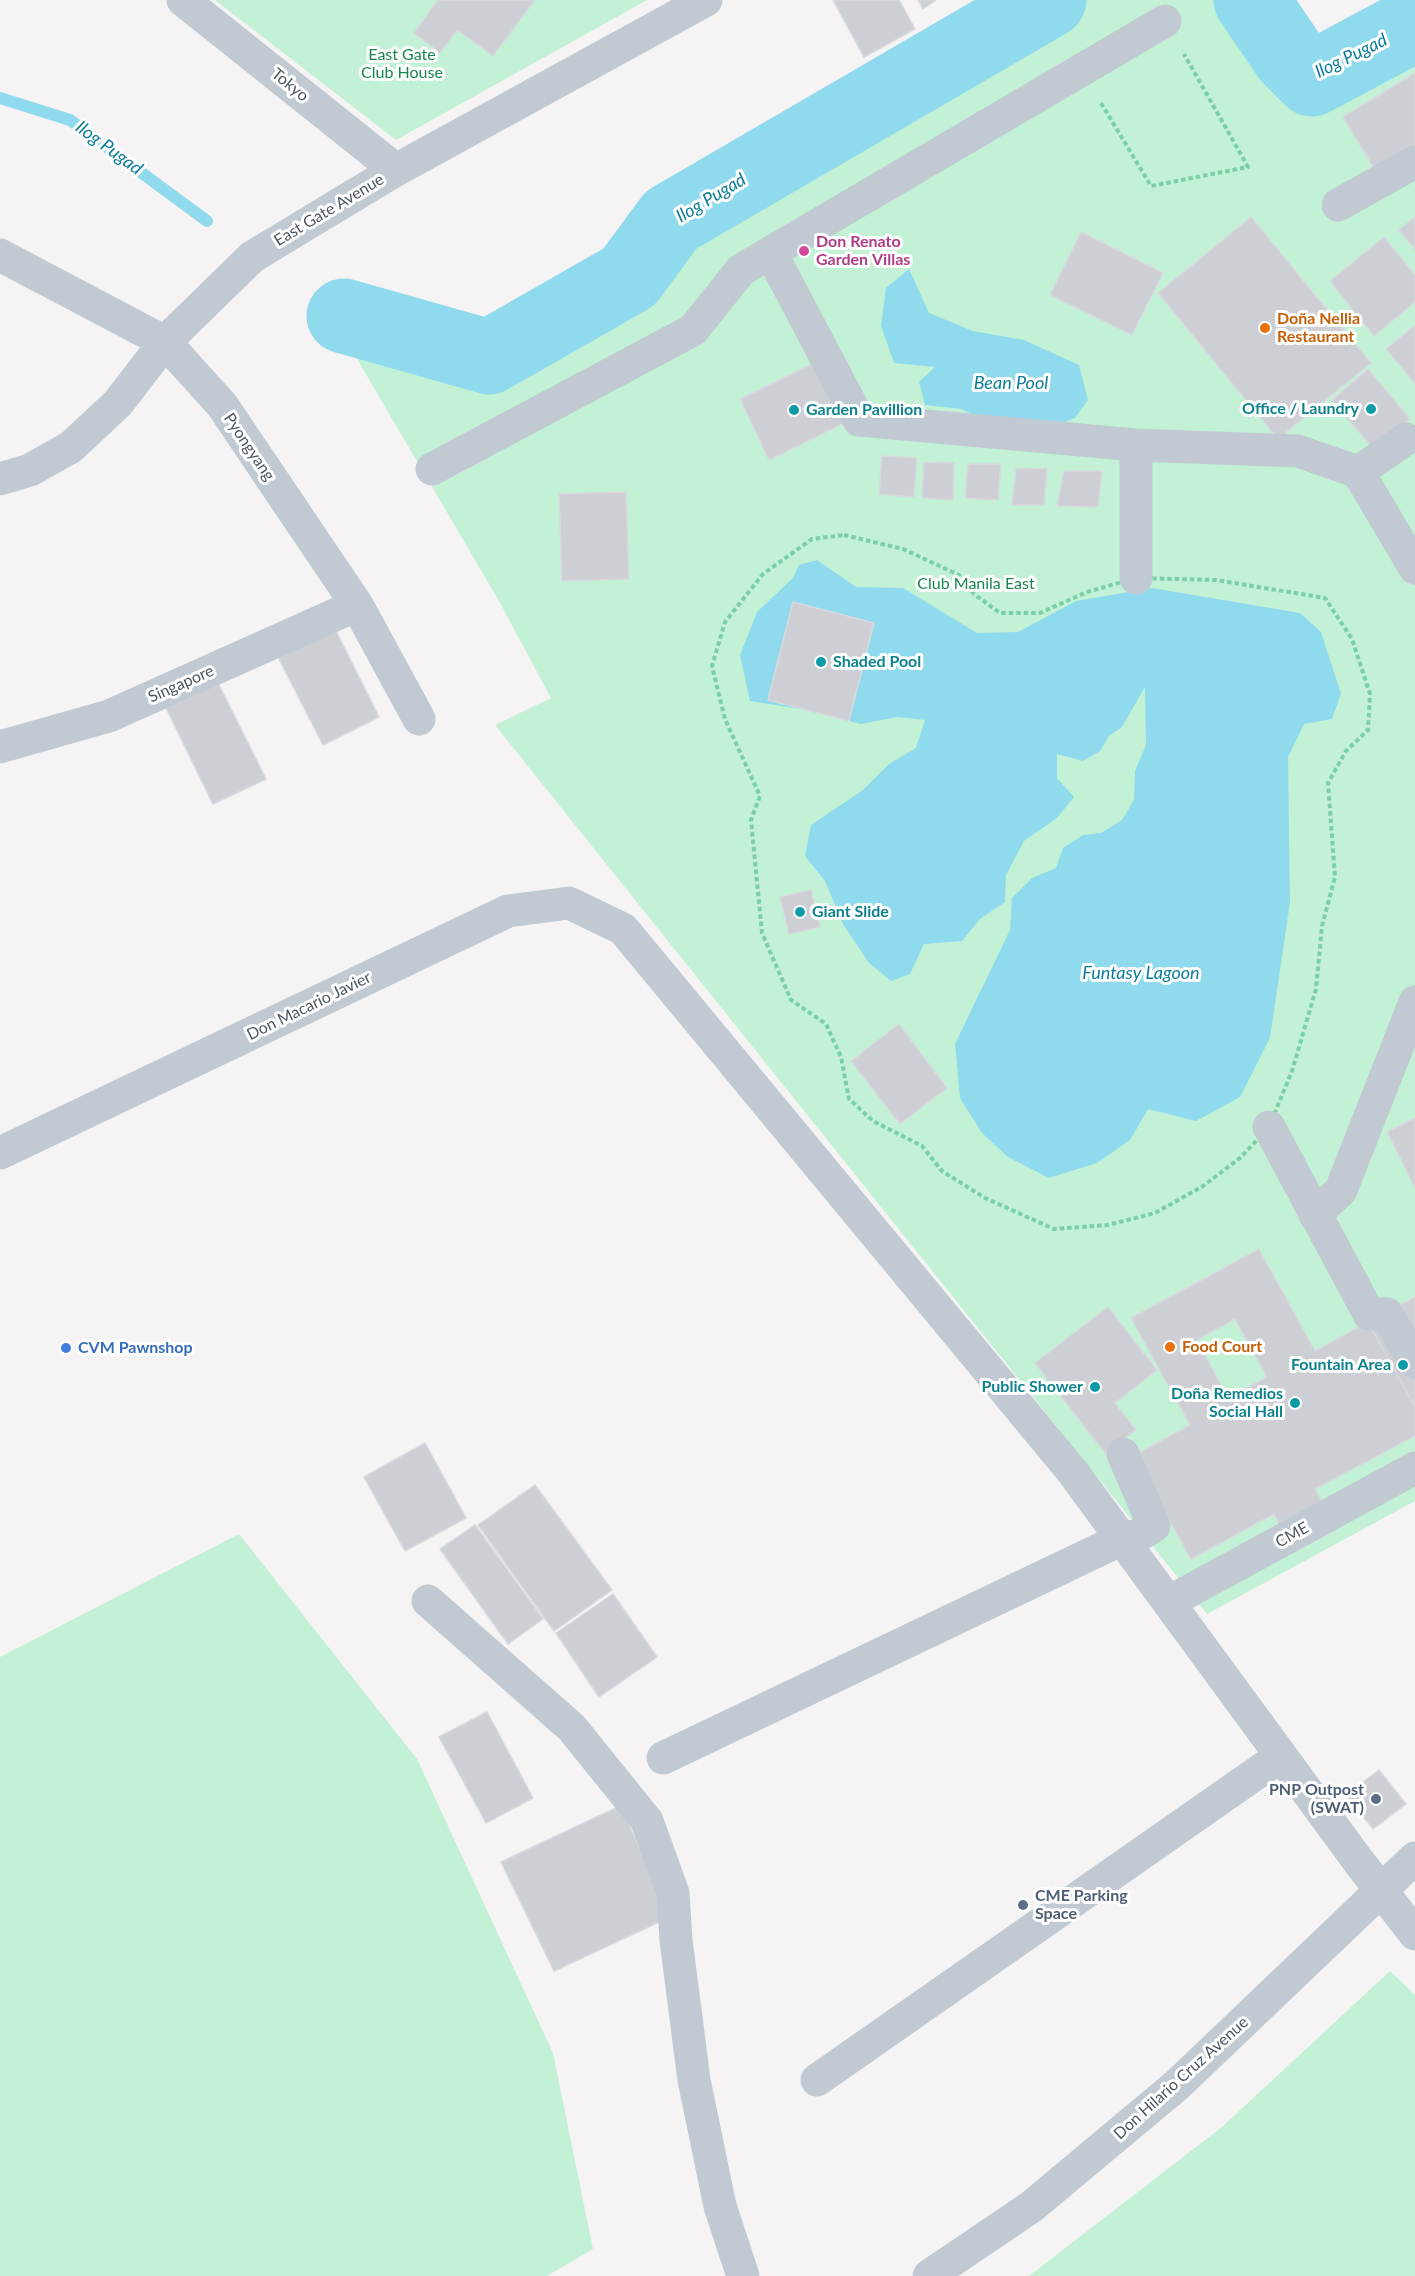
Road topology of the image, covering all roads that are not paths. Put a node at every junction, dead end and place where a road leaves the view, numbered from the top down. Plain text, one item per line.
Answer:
1 (183, 0) edge
2 (706, 0) edge
3 (1165, 21) road end
4 (1415, 162) edge
5 (396, 170) junction
6 (1338, 205) dead end
7 (771, 253) junction
8 (0, 255) edge
9 (165, 342) junction
10 (1412, 440) edge
11 (1136, 445) junction
12 (432, 469) dead end
13 (1358, 472) junction
14 (0, 479) edge
15 (1415, 568) edge
16 (1136, 579) road end
17 (357, 605) junction
18 (419, 719) dead end
19 (0, 747) edge
20 (1415, 1002) edge
21 (1269, 1127) road end
22 (0, 1153) edge
23 (1316, 1215) junction
24 (1415, 1362) edge
25 (1123, 1454) dead end
26 (1415, 1468) edge
27 (1122, 1539) junction
28 (428, 1601) dead end
29 (1170, 1602) junction
30 (1281, 1756) junction
31 (663, 1758) dead end
32 (1415, 1858) edge
33 (1381, 1892) junction
34 (1415, 1934) edge
35 (817, 2080) dead end
36 (743, 2276) edge
37 (929, 2276) edge

1 - 5 street, Tokyo
2 - 5 street, East Gate Avenue
3 - 7 street
4 - 6 street
5 - 9 street, East Gate Avenue
7 - 11 street
7 - 12 street
8 - 9 street, Pyongyang
9 - 14 street, East Gate Avenue
9 - 17 street, Pyongyang
10 - 13 street
11 - 13 street
11 - 16 street
13 - 15 street
17 - 18 street, Pyongyang
17 - 19 street, Singapore
20 - 23 street
21 - 23 street
22 - 27 street, Don Macario Javier
23 - 24 street
25 - 27 street
26 - 29 street, CME
27 - 29 street
27 - 31 street
28 - 36 street
29 - 30 street
30 - 33 street
30 - 35 street
32 - 33 street, Don Hilario Cruz Avenue
33 - 34 street
33 - 37 street, Don Hilario Cruz Avenue

